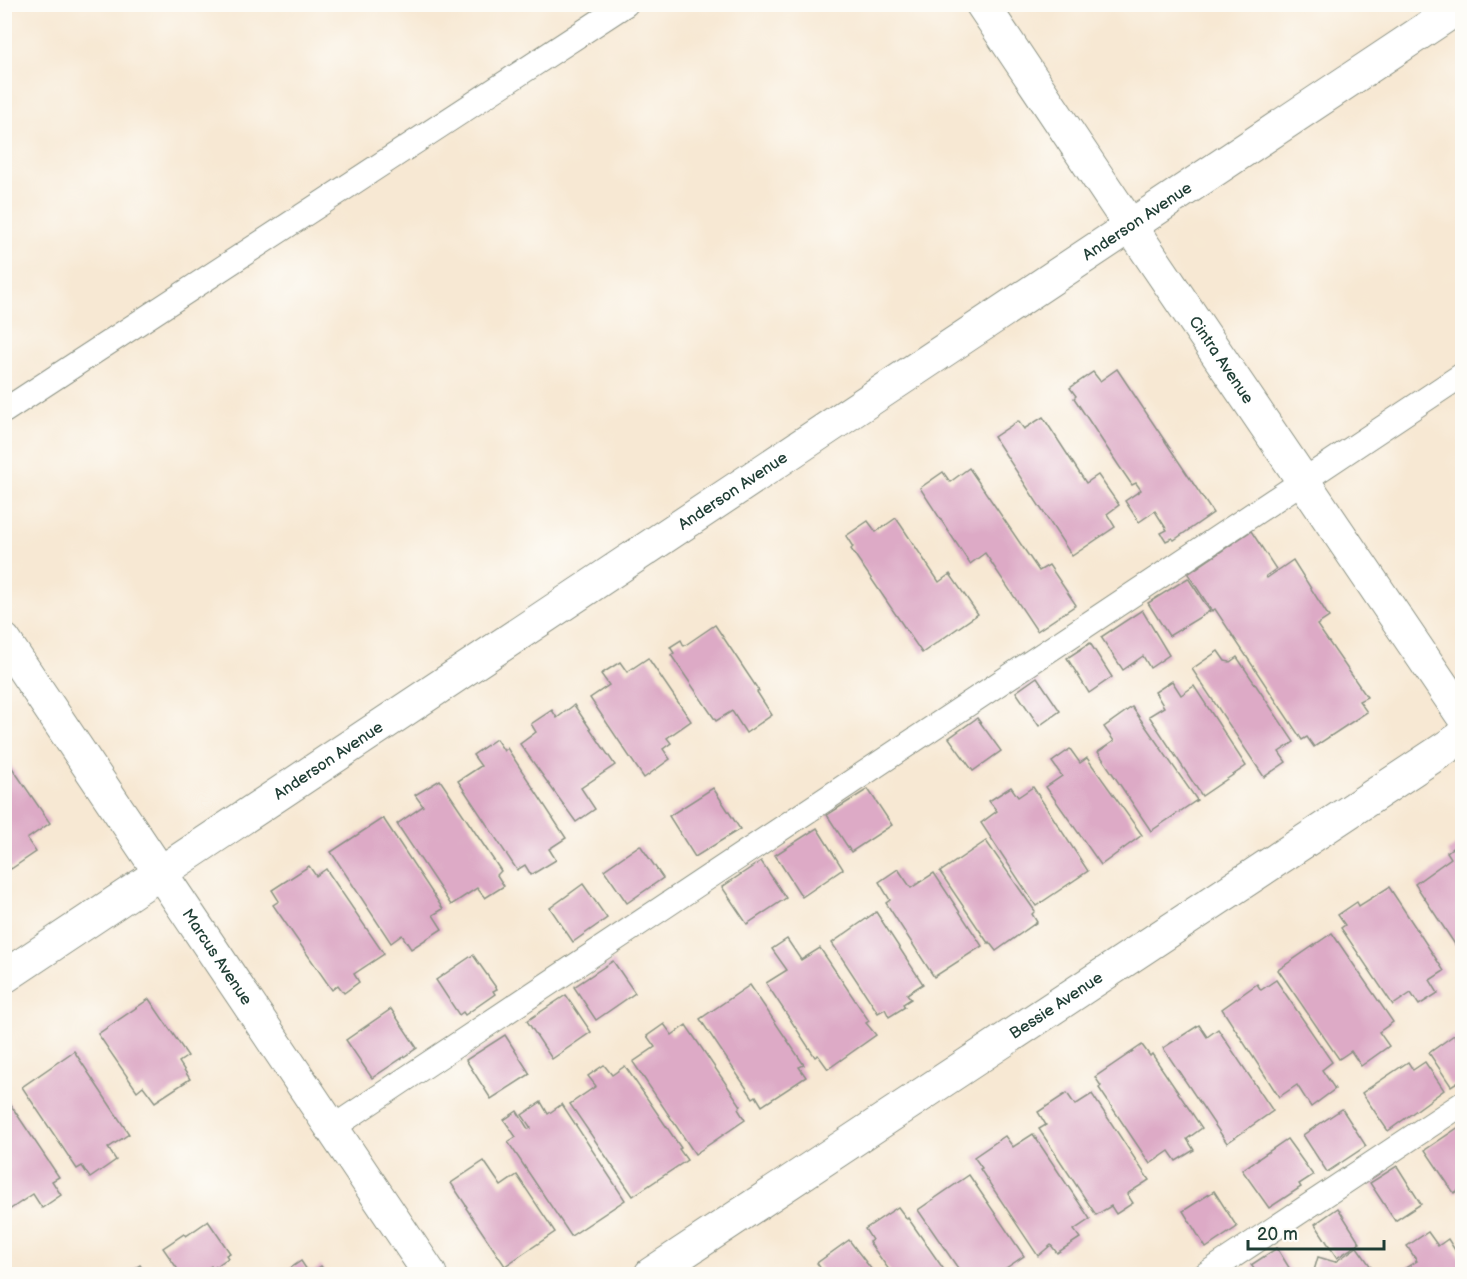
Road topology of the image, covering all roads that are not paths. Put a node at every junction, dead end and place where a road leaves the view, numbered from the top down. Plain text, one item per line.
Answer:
1 (626, 4) edge
2 (982, 4) edge
3 (1462, 5) edge
4 (1131, 227) junction
5 (1462, 375) edge
6 (4, 411) edge
7 (1304, 482) junction
8 (4, 639) edge
9 (1462, 715) edge
10 (1462, 737) edge
11 (160, 874) junction
12 (4, 977) edge
13 (1462, 1104) edge
14 (332, 1128) junction
15 (430, 1275) edge
16 (651, 1275) edge
17 (1206, 1275) edge

1 - 6 lane
2 - 4 street, Cintra Avenue
3 - 4 street, Anderson Avenue
4 - 7 street, Cintra Avenue
4 - 11 street, Anderson Avenue
5 - 7 lane
7 - 9 street, Cintra Avenue
7 - 14 lane
8 - 11 street, Marcus Avenue
10 - 16 street, Bessie Avenue
11 - 12 street, Anderson Avenue
11 - 14 street, Marcus Avenue
13 - 17 lane
14 - 15 street, Marcus Avenue

